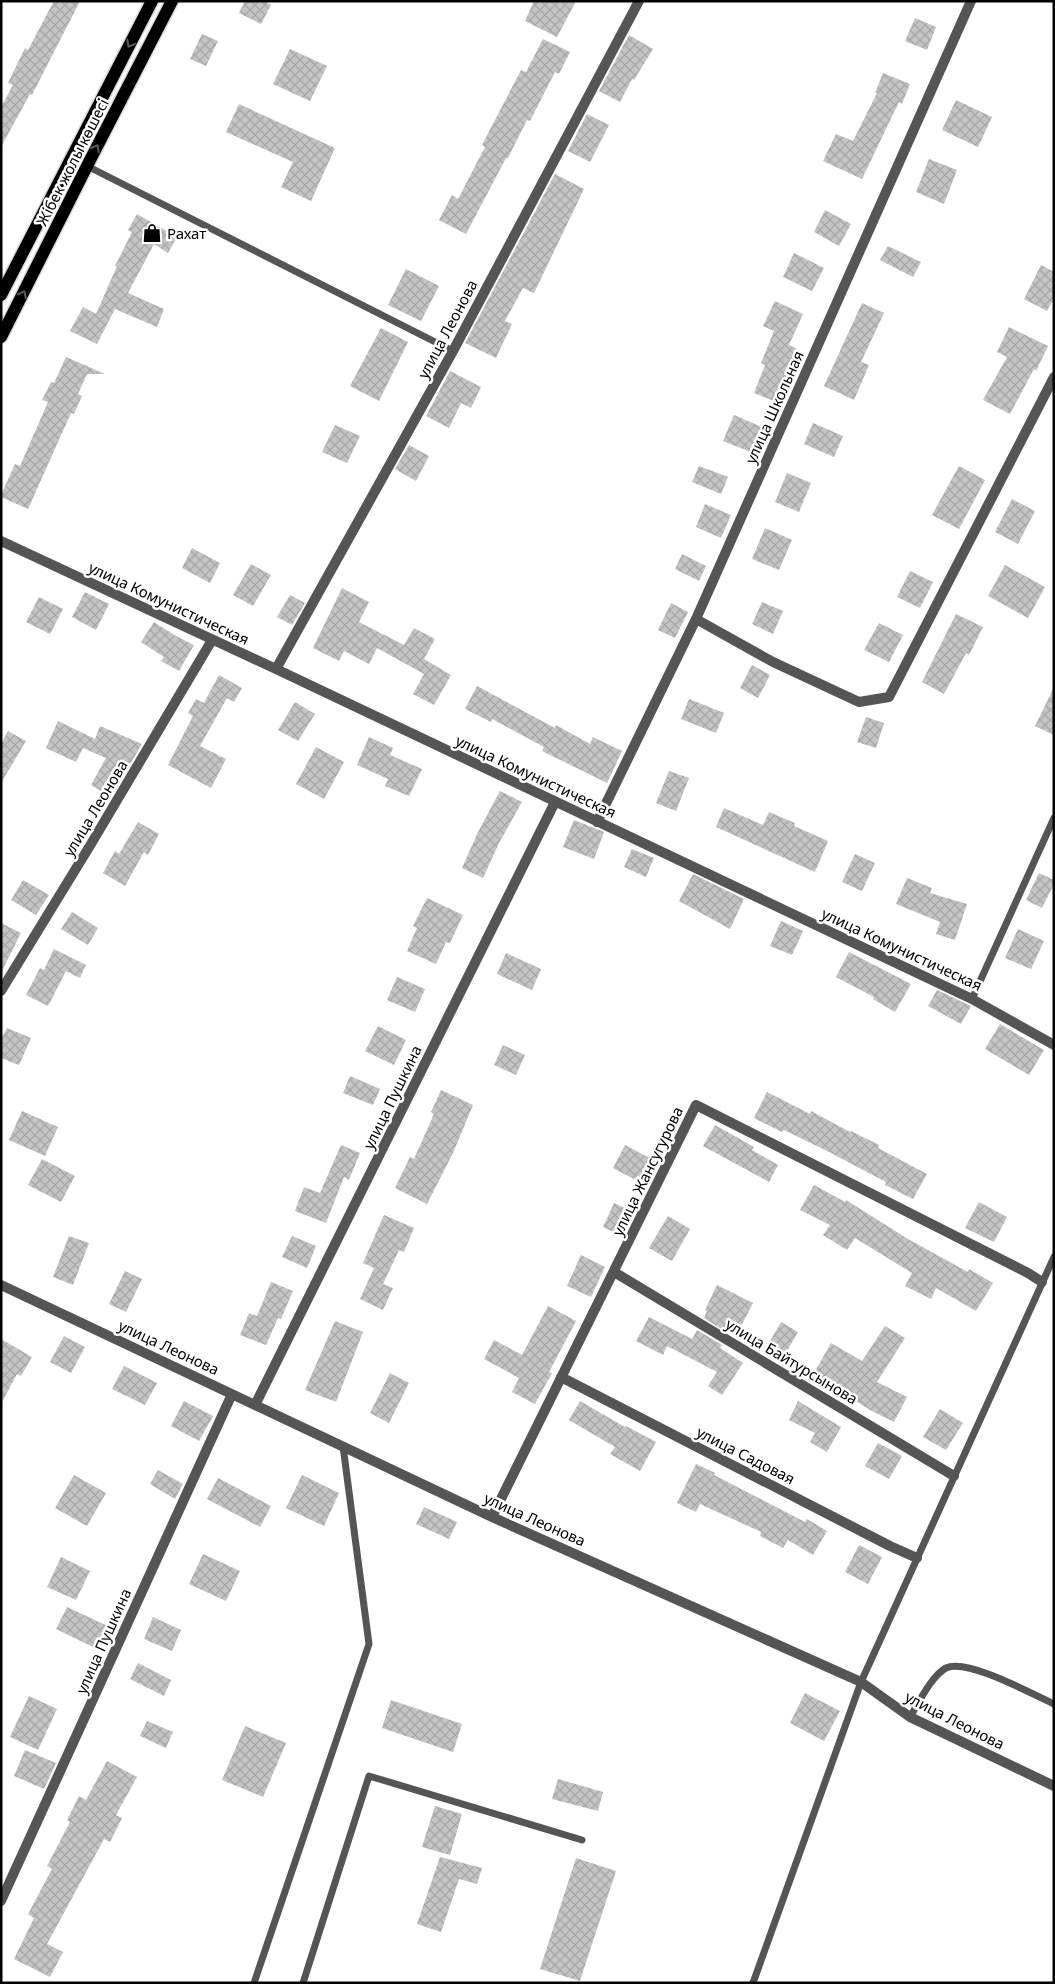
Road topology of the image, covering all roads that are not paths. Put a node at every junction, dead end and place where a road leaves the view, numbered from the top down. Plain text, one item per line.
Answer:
1 (152, 1) edge
2 (172, 1) edge
3 (639, 1) edge
4 (971, 1) edge
5 (87, 166) junction
6 (1, 295) edge
7 (1, 337) edge
8 (453, 352) junction
9 (1054, 377) edge
10 (1, 541) edge
11 (696, 619) junction
12 (212, 640) junction
13 (276, 669) junction
14 (555, 802) junction
15 (1054, 818) edge
16 (597, 822) junction
17 (1, 991) edge
18 (972, 999) junction
19 (1054, 1045) edge
20 (1054, 1257) edge
21 (614, 1272) junction
22 (1042, 1282) junction
23 (1, 1285) edge
24 (562, 1377) junction
25 (232, 1394) junction
26 (255, 1404) junction
27 (343, 1446) junction
28 (954, 1476) junction
29 (492, 1516) junction
30 (917, 1558) junction
31 (861, 1682) junction
32 (1054, 1704) edge
33 (910, 1717) junction
34 (1054, 1786) edge
35 (582, 1840) dead end
36 (1, 1901) edge
37 (254, 1983) edge
38 (303, 1983) edge
39 (753, 1983) edge

1 -> 6 main road, Жібек жолы көшесі
5 -> 2 main road, Жібек жолы көшесі
3 - 8 street, улица Леонова
4 - 11 street, улица Школьная
7 -> 5 main road, Жібек жолы көшесі
5 - 8 lane
8 - 13 street, улица Леонова
9 - 11 street
10 - 12 street, улица Комунистическая
11 - 16 street, улица Школьная
12 - 13 street, улица Комунистическая
12 - 17 street, улица Леонова
13 - 14 street, улица Комунистическая
14 - 16 street, улица Комунистическая
14 - 26 street, улица Пушкина
15 - 18 lane
16 - 18 street, улица Комунистическая
18 - 19 street, улица Комунистическая
20 - 22 lane
21 - 22 street, улица Жансугурова
21 - 24 street, улица Жансугурова
21 - 28 street, улица Байтурсынова
22 - 28 lane
23 - 25 street, улица Леонова
24 - 29 street, улица Жансугурова
24 - 30 street, улица Садовая
25 - 26 street, улица Леонова
25 - 36 street, улица Пушкина
26 - 27 street, улица Леонова
27 - 29 street, улица Леонова
27 - 37 lane
28 - 30 lane
29 - 31 street, улица Леонова
30 - 31 lane
31 - 33 street, улица Леонова
31 - 39 lane
32 - 33 lane
33 - 34 street, улица Леонова
35 - 38 lane

